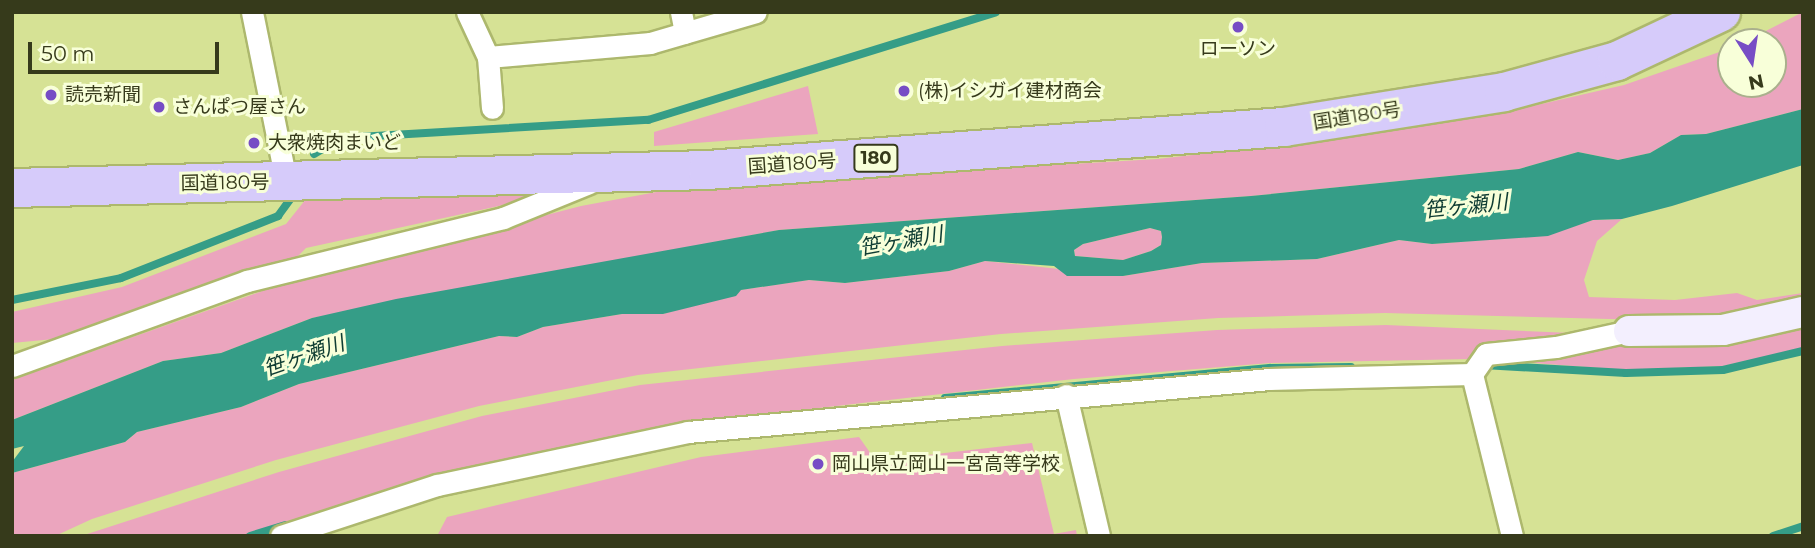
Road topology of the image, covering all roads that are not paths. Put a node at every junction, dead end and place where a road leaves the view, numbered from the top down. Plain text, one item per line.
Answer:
1 (252, 12) edge
2 (467, 12) edge
3 (756, 12) edge
4 (1721, 12) edge
5 (683, 22) edge
6 (488, 57) junction
7 (492, 108) dead end
8 (614, 173) junction
9 (286, 181) junction
10 (12, 188) edge
11 (1803, 312) edge
12 (1629, 331) joint
13 (12, 366) edge
14 (1477, 367) junction
15 (1066, 395) junction
16 (281, 536) edge
17 (1099, 536) edge
18 (1512, 536) edge

1 - 9 street
2 - 6 street
3 - 5 street
4 - 8 highway, 国道180号 / 180
5 - 6 street
6 - 7 street
8 - 9 highway, 国道180号 / 180
8 - 13 street
9 - 10 highway, 国道180号 / 180
11 - 12 main road
12 - 14 street
14 - 15 street
14 - 18 street
15 - 16 street
15 - 17 street

